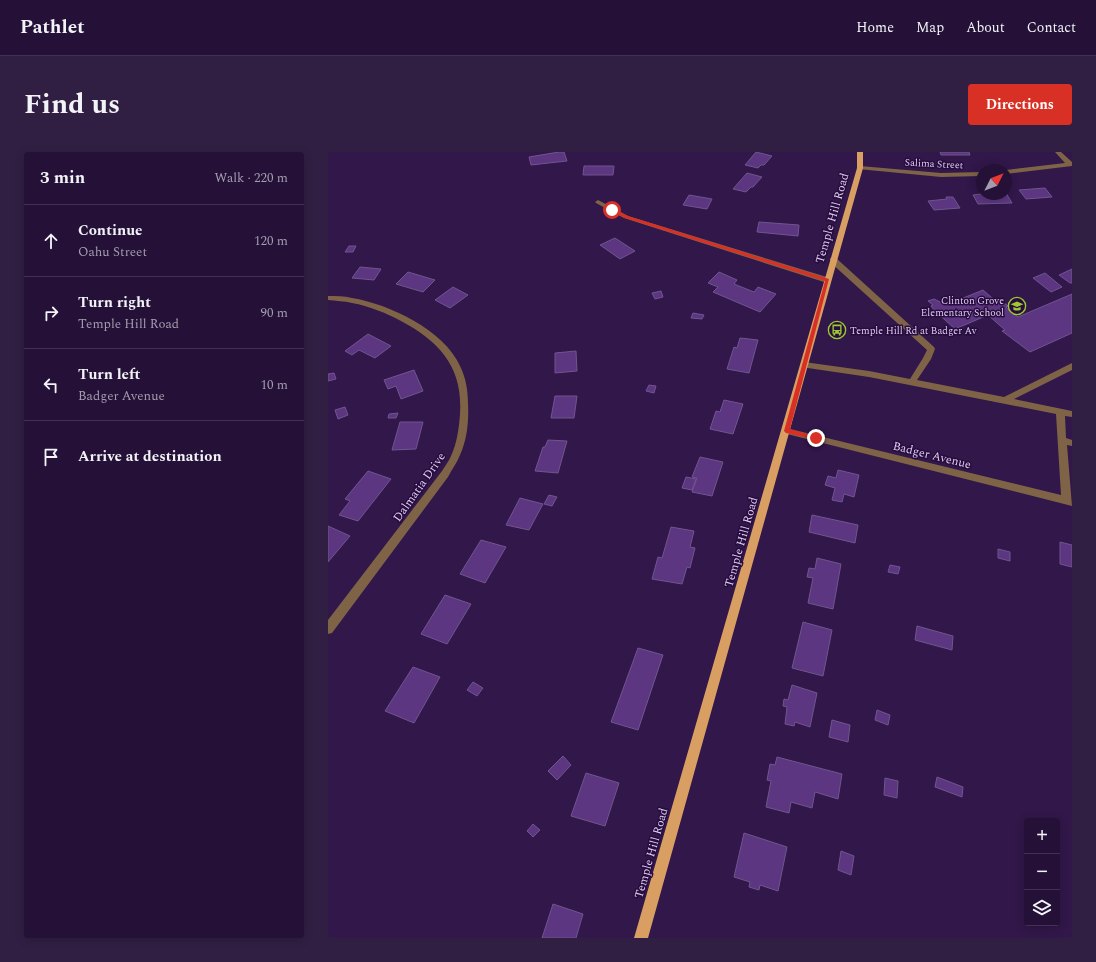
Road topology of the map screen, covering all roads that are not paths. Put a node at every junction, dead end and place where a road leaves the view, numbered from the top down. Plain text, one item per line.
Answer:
1 (860, 152) edge
2 (1058, 152) edge
3 (1071, 164) edge
4 (860, 168) junction
5 (1012, 171) edge
6 (976, 174) edge
7 (598, 202) dead end
8 (833, 260) junction
9 (827, 280) junction
10 (328, 298) edge
11 (804, 365) junction
12 (1072, 366) edge
13 (912, 382) junction
14 (1006, 400) junction
15 (1060, 412) junction
16 (1072, 414) edge
17 (786, 431) junction
18 (1062, 441) junction
19 (1072, 443) edge
20 (1069, 501) edge
21 (328, 629) edge
22 (640, 938) edge

1 - 4 main road, Temple Hill Road
2 - 3 street
3 - 5 street
4 - 6 street, Salima Street
4 - 8 main road, Temple Hill Road
7 - 9 street
8 - 9 main road, Temple Hill Road
8 - 13 street
9 - 11 main road, Temple Hill Road
10 - 21 street, Dalmatia Drive
11 - 13 street
11 - 17 main road, Temple Hill Road
12 - 14 street
13 - 14 street
14 - 15 street
15 - 16 street
15 - 18 street
17 - 20 street, Badger Avenue
17 - 22 main road, Temple Hill Road
18 - 19 street
18 - 20 street

